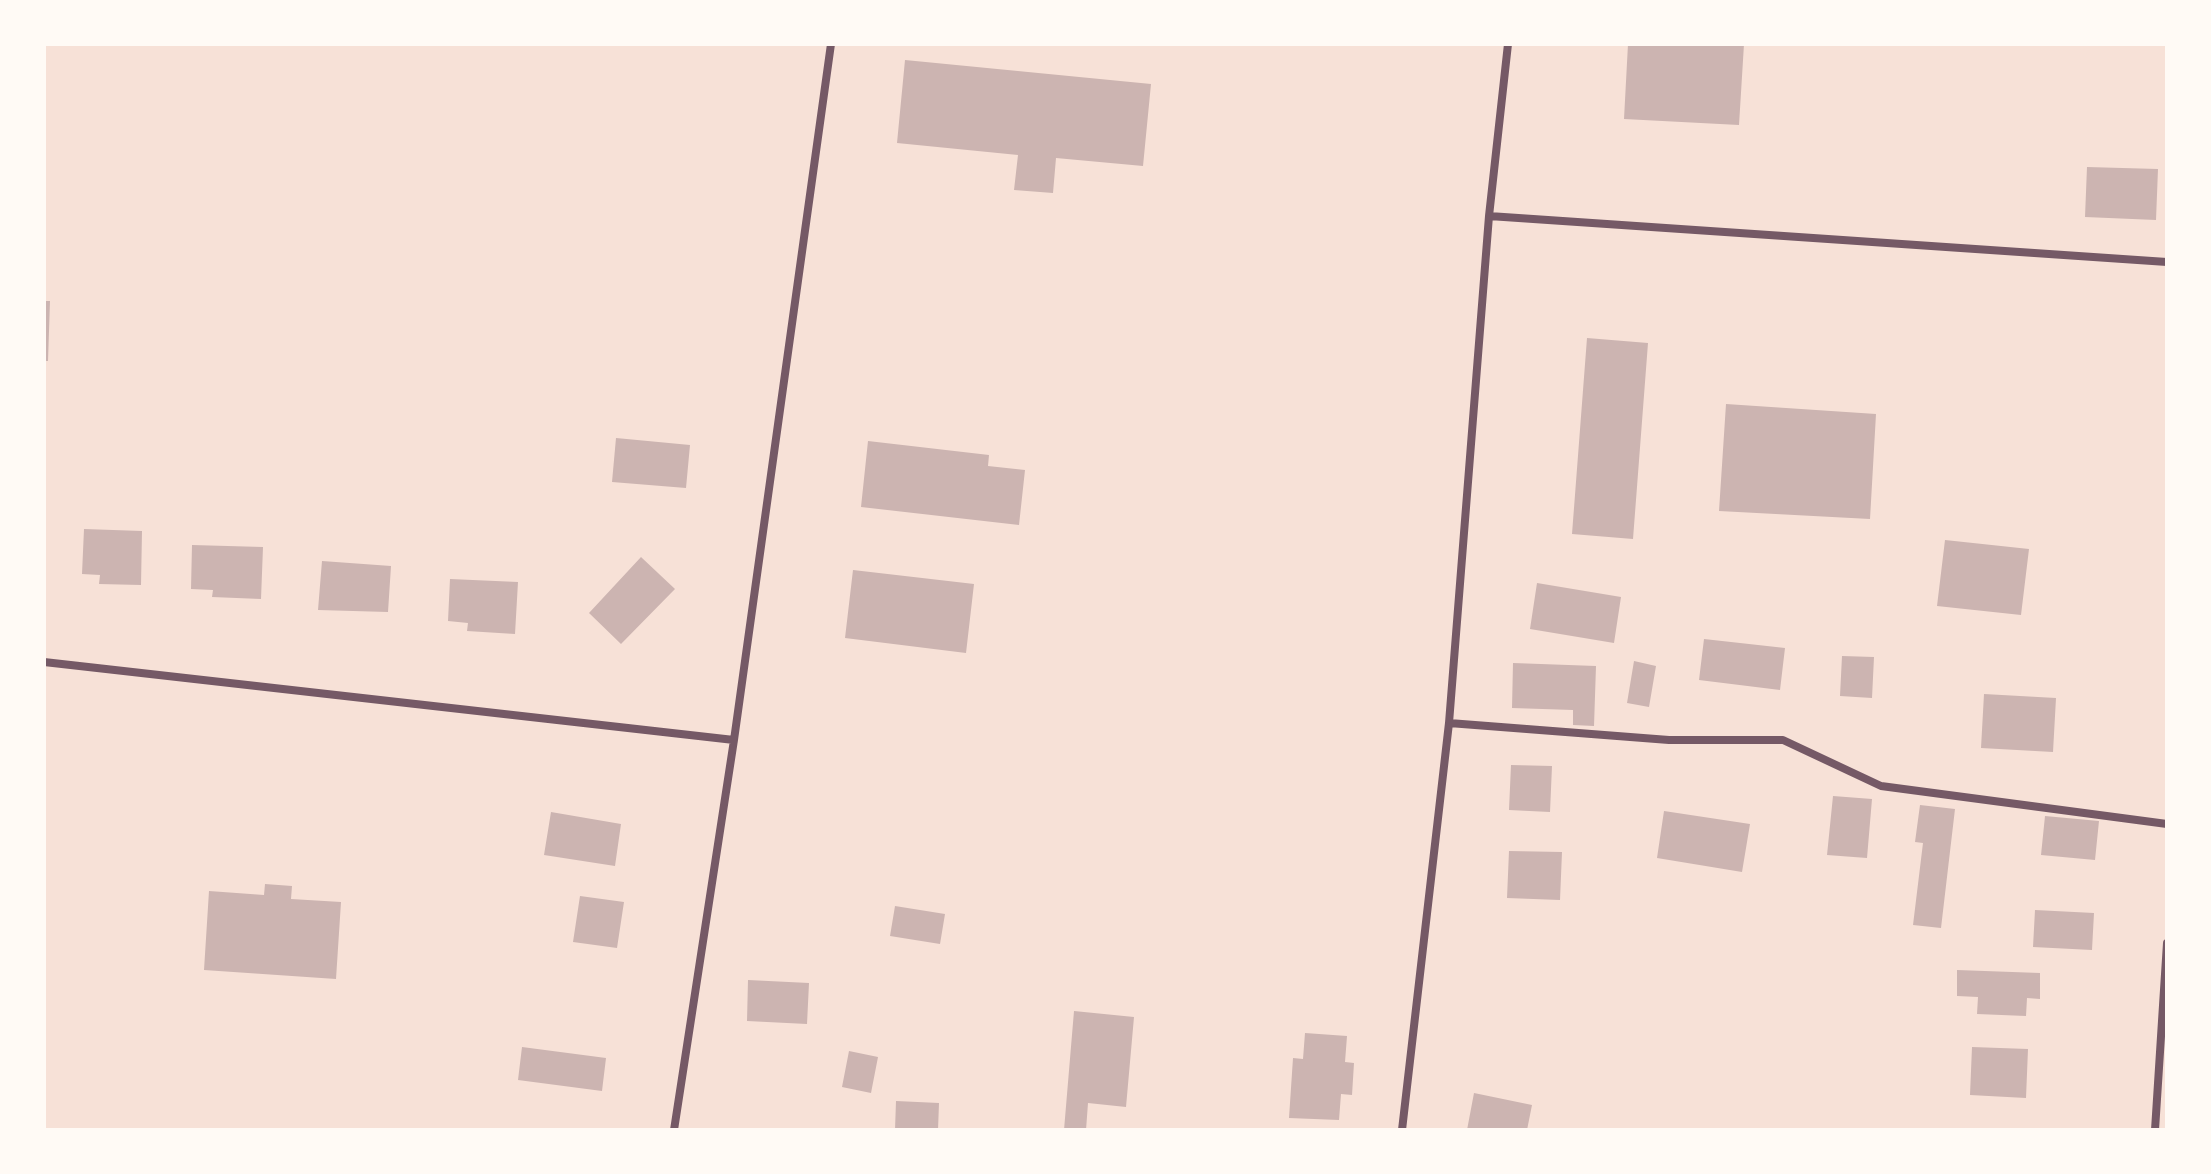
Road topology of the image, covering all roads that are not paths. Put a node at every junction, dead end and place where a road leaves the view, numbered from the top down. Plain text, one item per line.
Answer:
1 (831, 44) edge
2 (1508, 44) edge
3 (1489, 216) junction
4 (2167, 262) edge
5 (44, 662) edge
6 (1449, 723) junction
7 (734, 740) junction
8 (2167, 824) edge
9 (2167, 943) edge
10 (674, 1130) edge
11 (1402, 1130) edge
12 (2155, 1130) edge

1 - 7 street
2 - 3 street
3 - 4 street
3 - 6 street
5 - 7 street
6 - 8 street
6 - 11 street
7 - 10 street
9 - 12 street

